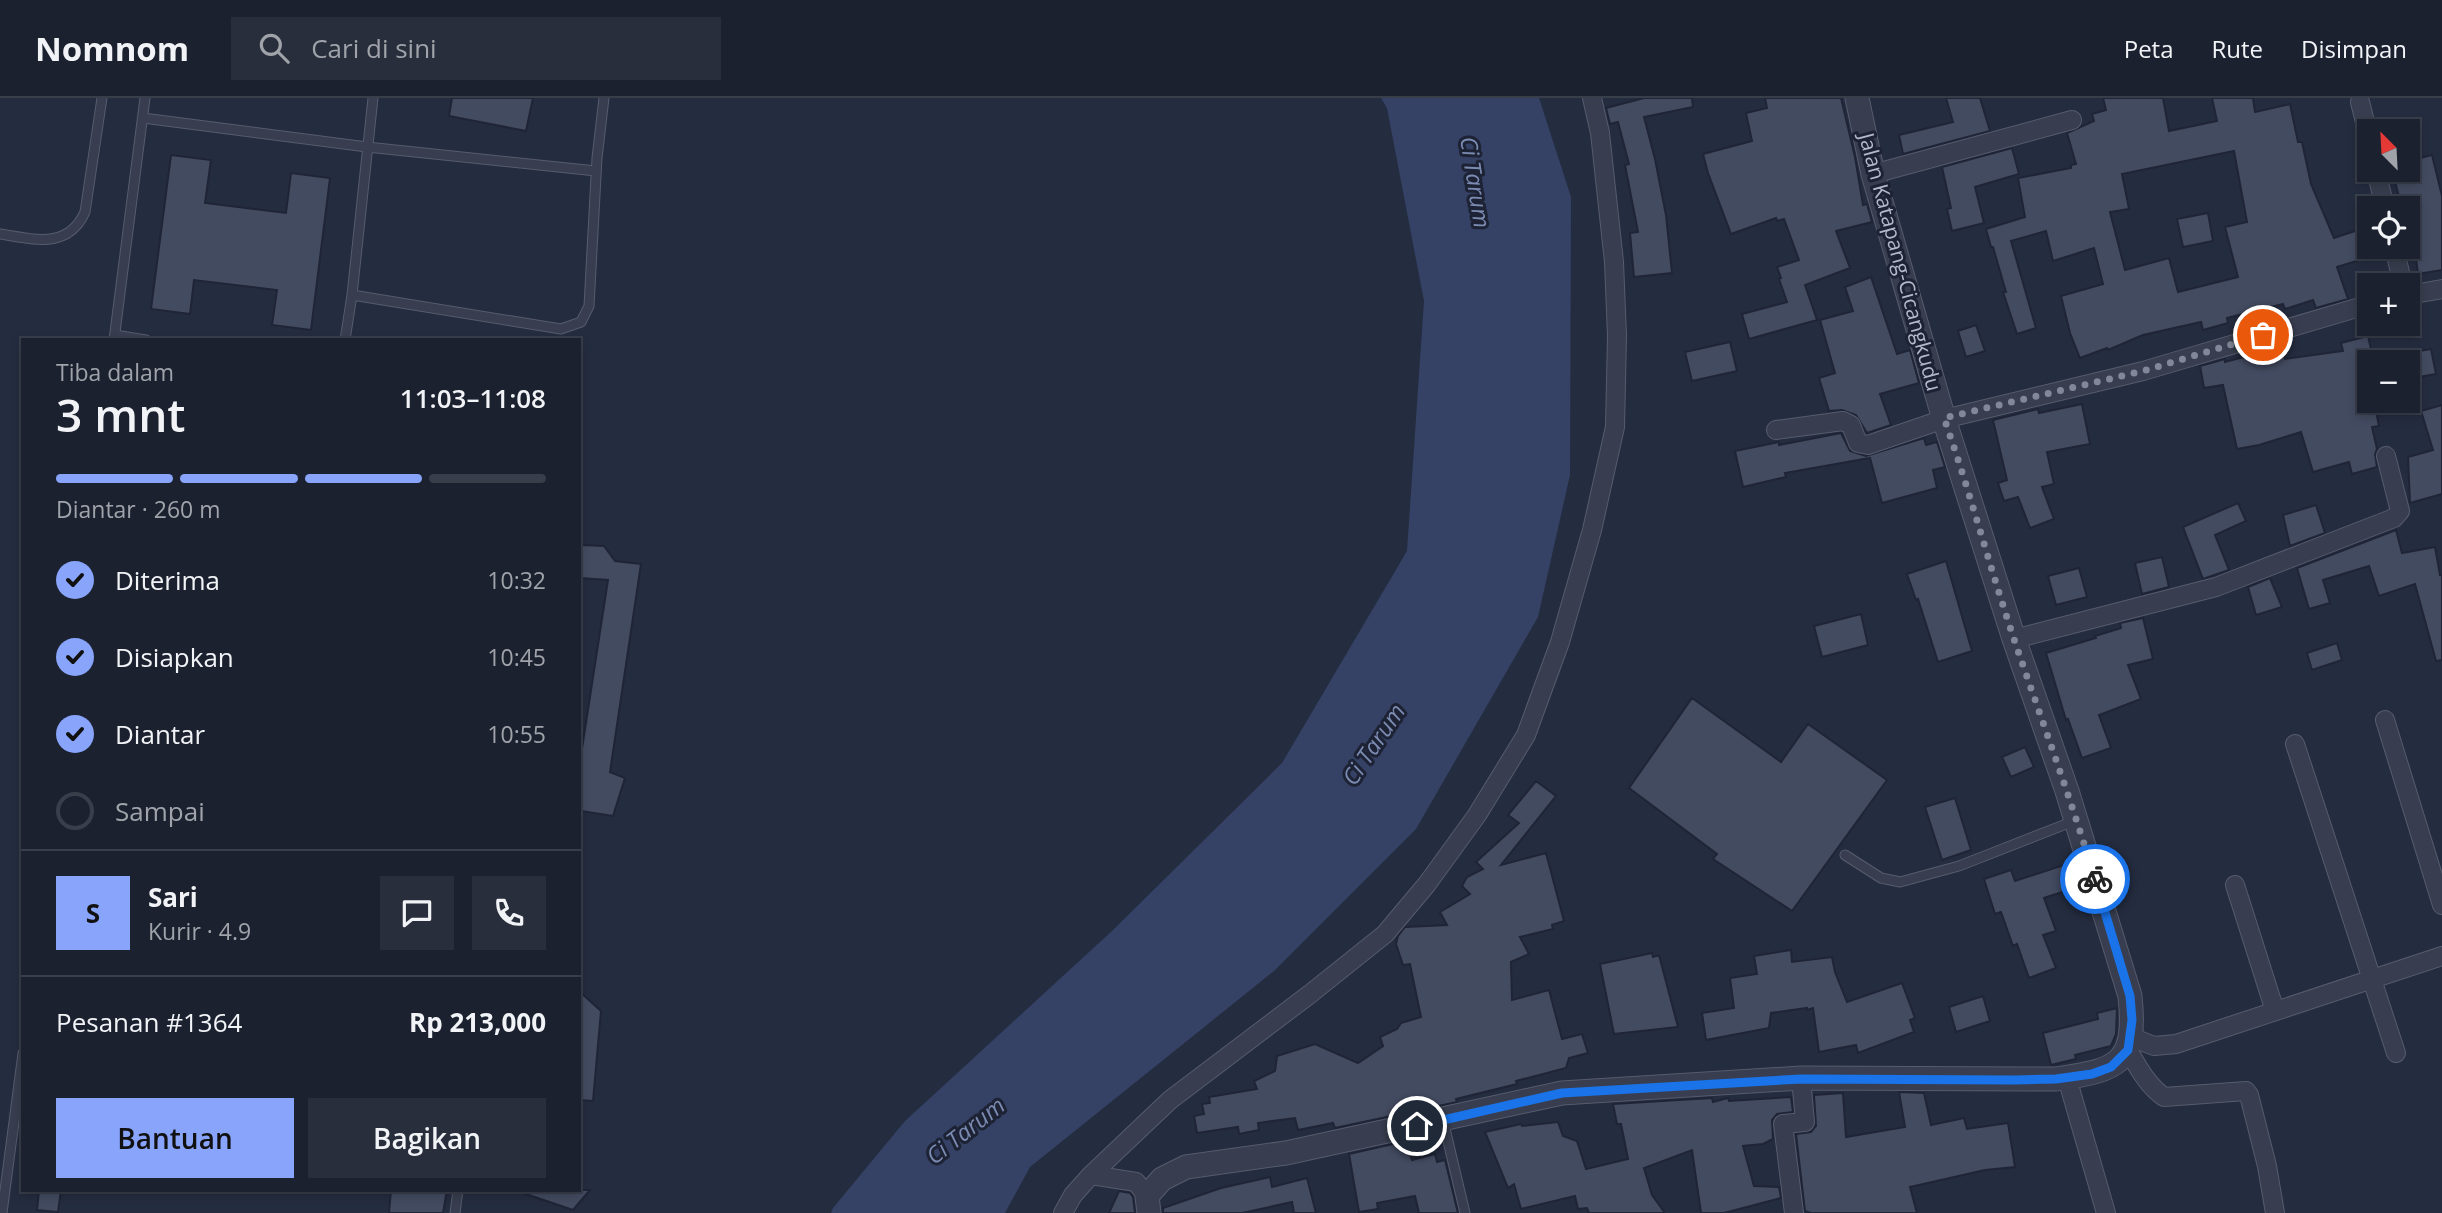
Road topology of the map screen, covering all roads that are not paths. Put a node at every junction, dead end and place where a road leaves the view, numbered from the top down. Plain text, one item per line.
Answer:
1 (102, 98) edge
2 (145, 98) edge
3 (373, 98) edge
4 (604, 98) edge
5 (1592, 98) edge
6 (1857, 98) edge
7 (2360, 102) dead end
8 (143, 118) junction
9 (2364, 119) edge
10 (2072, 120) dead end
11 (367, 147) junction
12 (596, 170) junction
13 (1873, 174) junction
14 (0, 234) edge
15 (2442, 289) edge
16 (2420, 293) edge
17 (352, 295) junction
18 (2357, 308) edge
19 (114, 337) edge
20 (345, 338) edge
21 (1944, 418) junction
22 (1776, 430) dead end
23 (2386, 456) dead end
24 (2014, 639) junction
25 (2385, 720) dead end
26 (2295, 744) dead end
27 (2075, 821) junction
28 (1845, 855) dead end
29 (2235, 885) dead end
30 (2442, 905) edge
31 (2442, 956) edge
32 (2373, 979) junction
33 (2275, 1011) junction
34 (2130, 1044) junction
35 (2396, 1053) dead end
36 (21, 1068) edge
37 (2067, 1078) junction
38 (1801, 1079) junction
39 (1443, 1120) junction
40 (1091, 1175) junction
41 (458, 1192) edge
42 (1148, 1204) edge
43 (2, 1213) edge
44 (455, 1213) edge
45 (1063, 1213) edge
46 (1465, 1213) edge
47 (1794, 1213) edge
48 (2106, 1213) edge
49 (2276, 1213) edge

1 - 14 lane
2 - 8 lane
3 - 11 lane
4 - 12 lane
5 - 40 street
6 - 13 street, Jalan Katapang-Cicangkudu
7 - 9 street
8 - 11 lane
8 - 19 lane
10 - 13 street
11 - 12 lane
11 - 17 lane
12 - 17 lane
13 - 21 street, Jalan Katapang-Cicangkudu
15 - 16 street
17 - 20 lane
18 - 21 street
21 - 22 street
21 - 24 street, Jalan Katapang-Cicangkudu
23 - 24 street
24 - 27 street, Jalan Katapang-Cicangkudu
25 - 30 street
26 - 32 street
27 - 28 lane
27 - 34 street, Jalan Katapang-Cicangkudu
29 - 33 street
31 - 32 street
32 - 33 street
32 - 35 street
33 - 34 street
34 - 37 street
34 - 49 street
36 - 43 lane
37 - 38 street
37 - 48 street
38 - 39 street
38 - 47 street
39 - 42 street
39 - 46 lane
40 - 42 street
40 - 45 street
41 - 44 lane

